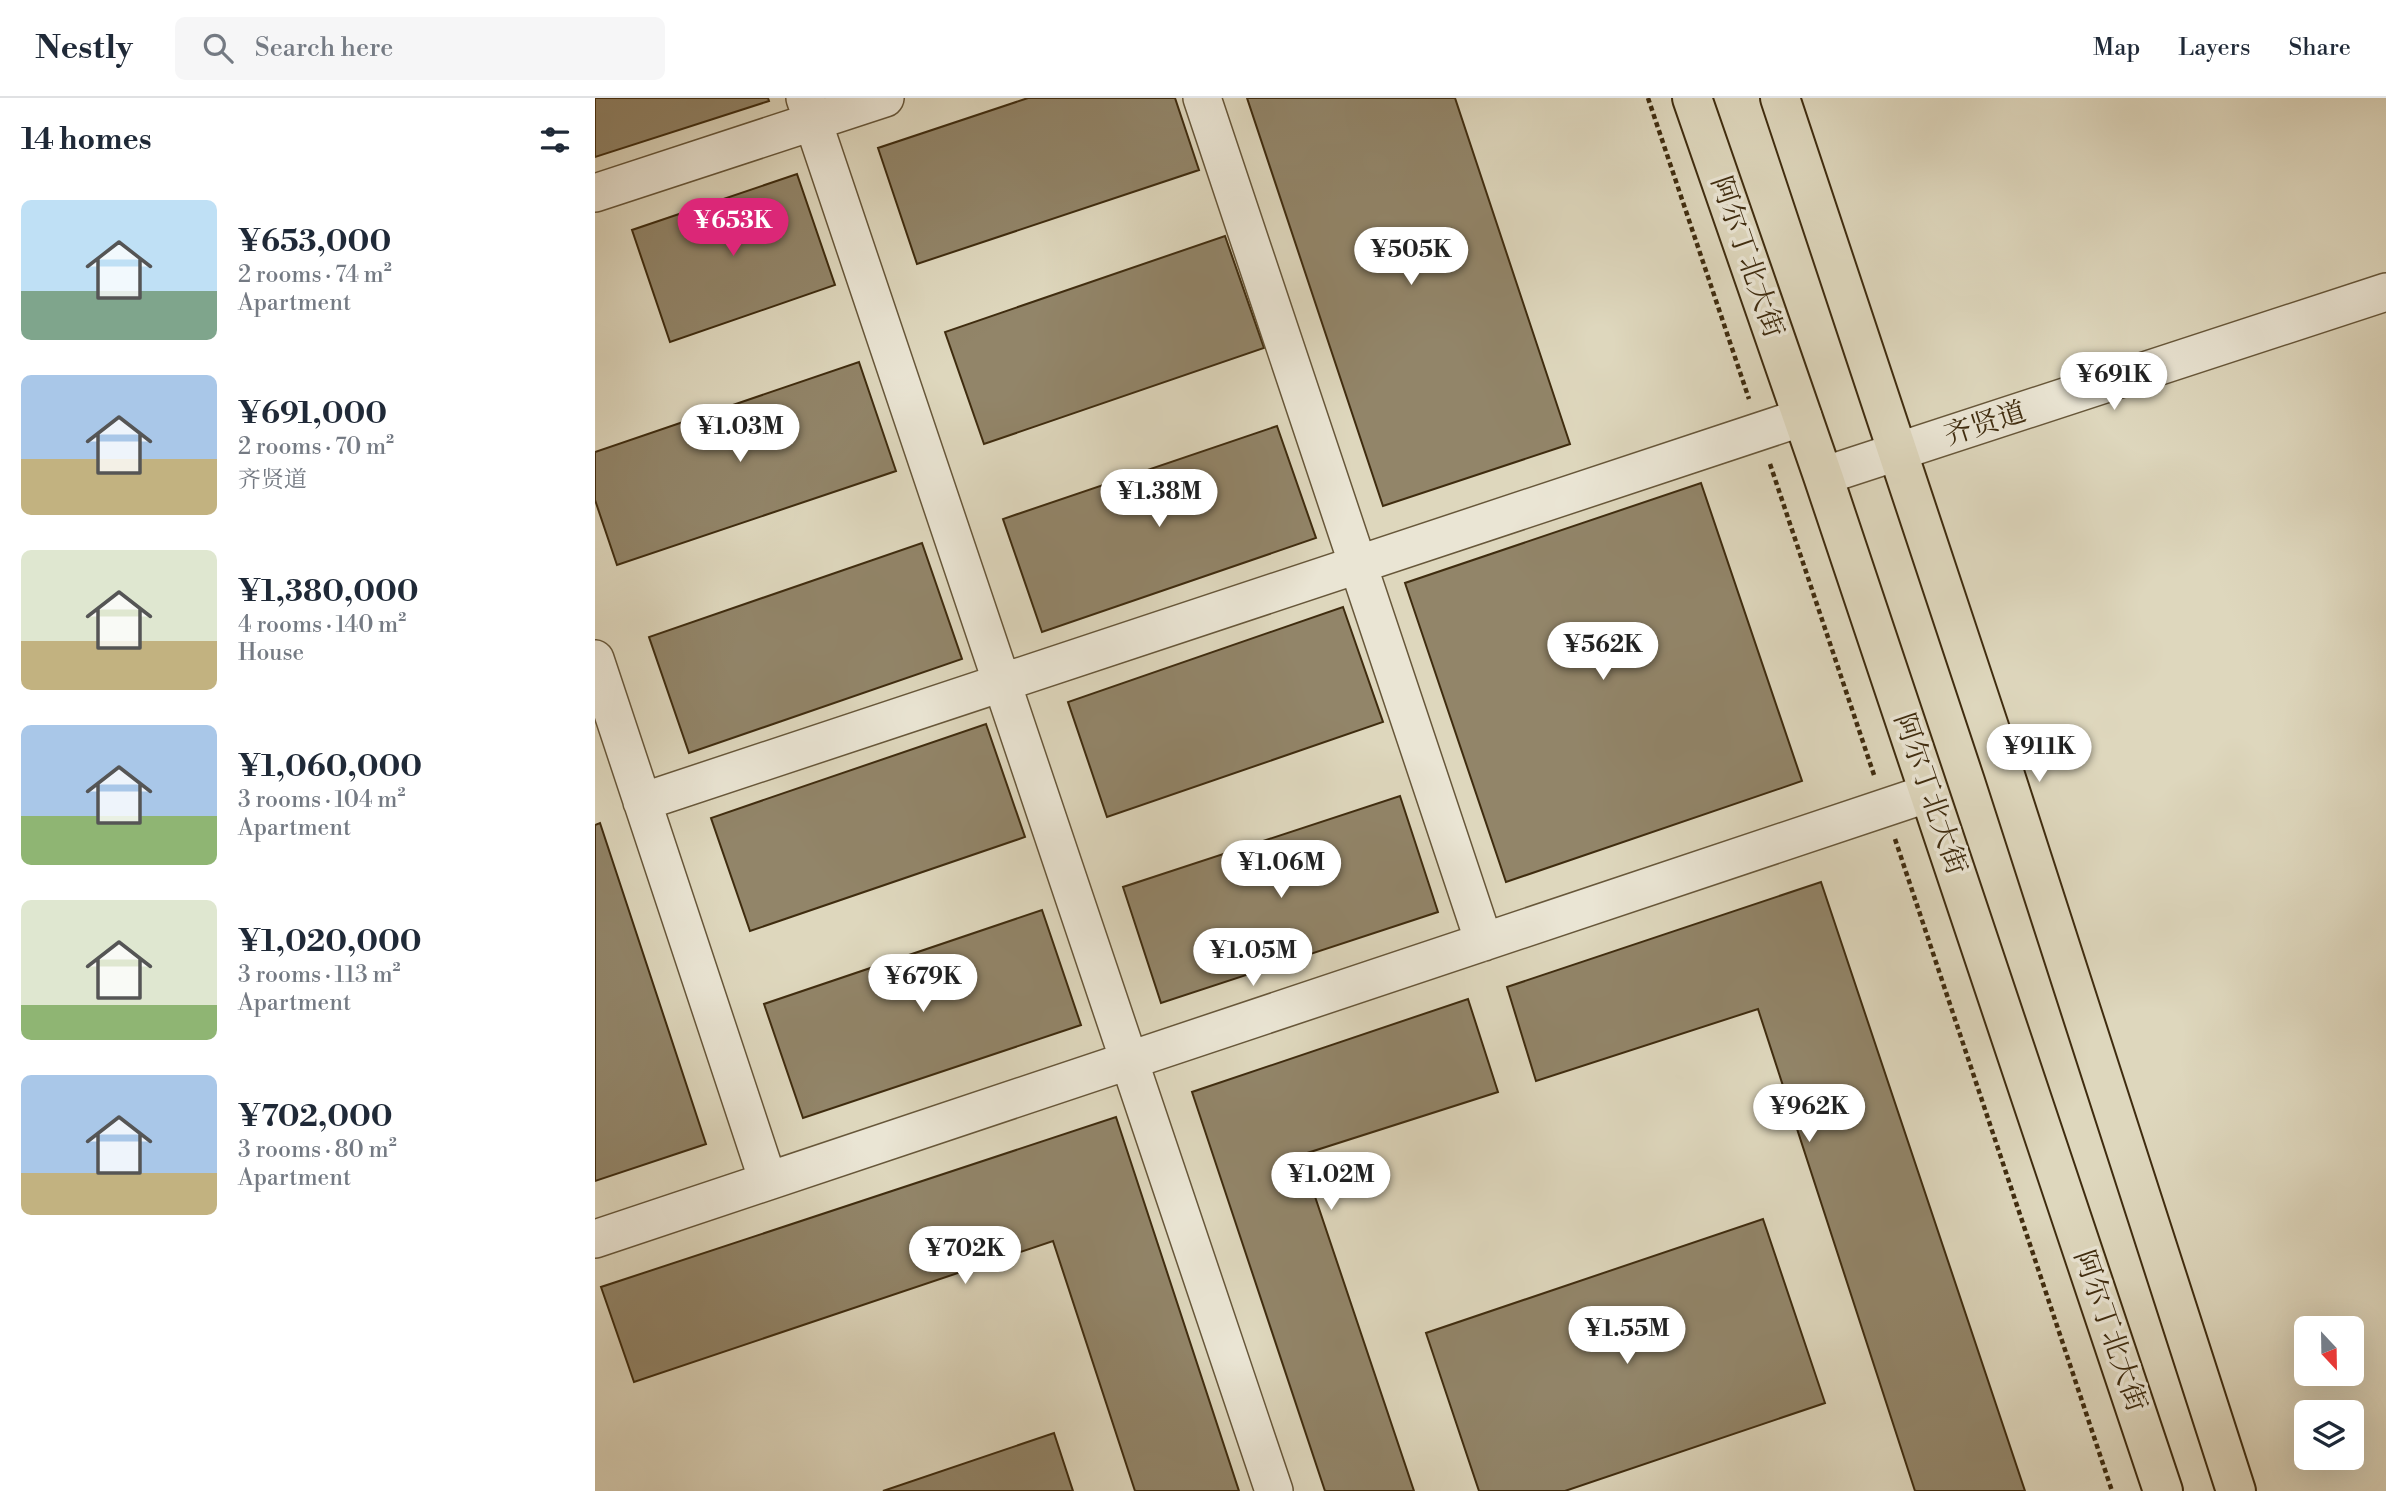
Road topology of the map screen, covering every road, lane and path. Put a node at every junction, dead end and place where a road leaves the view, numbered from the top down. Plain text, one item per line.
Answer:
1 (885, 98) edge
2 (1202, 98) edge
3 (1692, 98) edge
4 (1780, 98) edge
5 (809, 110) edge
6 (595, 194) edge
7 (2386, 292) edge
8 (1803, 416) junction
9 (1898, 452) junction
10 (1823, 476) junction
11 (1357, 565) junction
12 (595, 659) edge
13 (1002, 682) junction
14 (1930, 793) junction
15 (642, 802) junction
16 (1484, 942) junction
17 (1129, 1060) junction
18 (768, 1181) junction
19 (595, 1239) edge
20 (1274, 1491) edge
21 (2163, 1491) edge
22 (2236, 1491) edge

1 - 5 street
2 - 11 street
3 - 8 main road, 阿尔丁北大街
4 - 9 main road
5 - 6 street
5 - 13 street
7 - 9 street, 齐贤道
8 - 10 main road, 阿尔丁北大街
8 - 11 street
9 - 10 street, 齐贤道
9 - 22 main road
10 - 14 main road, 阿尔丁北大街
11 - 13 street
11 - 16 street
12 - 15 street
13 - 15 street
13 - 17 street
14 - 16 street
14 - 21 main road, 阿尔丁北大街
15 - 18 street
16 - 17 street
17 - 18 street
17 - 20 street
18 - 19 street

